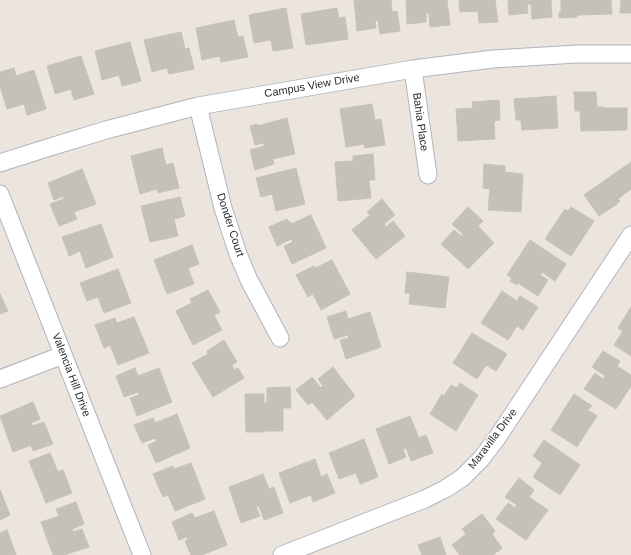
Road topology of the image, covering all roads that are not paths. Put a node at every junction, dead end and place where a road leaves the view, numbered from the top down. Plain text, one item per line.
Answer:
1 (631, 54) edge
2 (413, 69) junction
3 (198, 106) junction
4 (0, 163) edge
5 (428, 175) dead end
6 (0, 194) edge
7 (631, 235) edge
8 (280, 338) dead end
9 (63, 355) junction
10 (0, 379) edge
11 (142, 555) edge
12 (282, 555) edge

1 - 2 street, Campus View Drive
2 - 3 street, Campus View Drive
2 - 5 street, Bahia Place
3 - 4 street, Campus View Drive
3 - 8 street, Donder Court
6 - 9 street, Valencia Hill Drive
7 - 12 street, Maravilla Drive
9 - 10 street
9 - 11 street, Valencia Hill Drive

